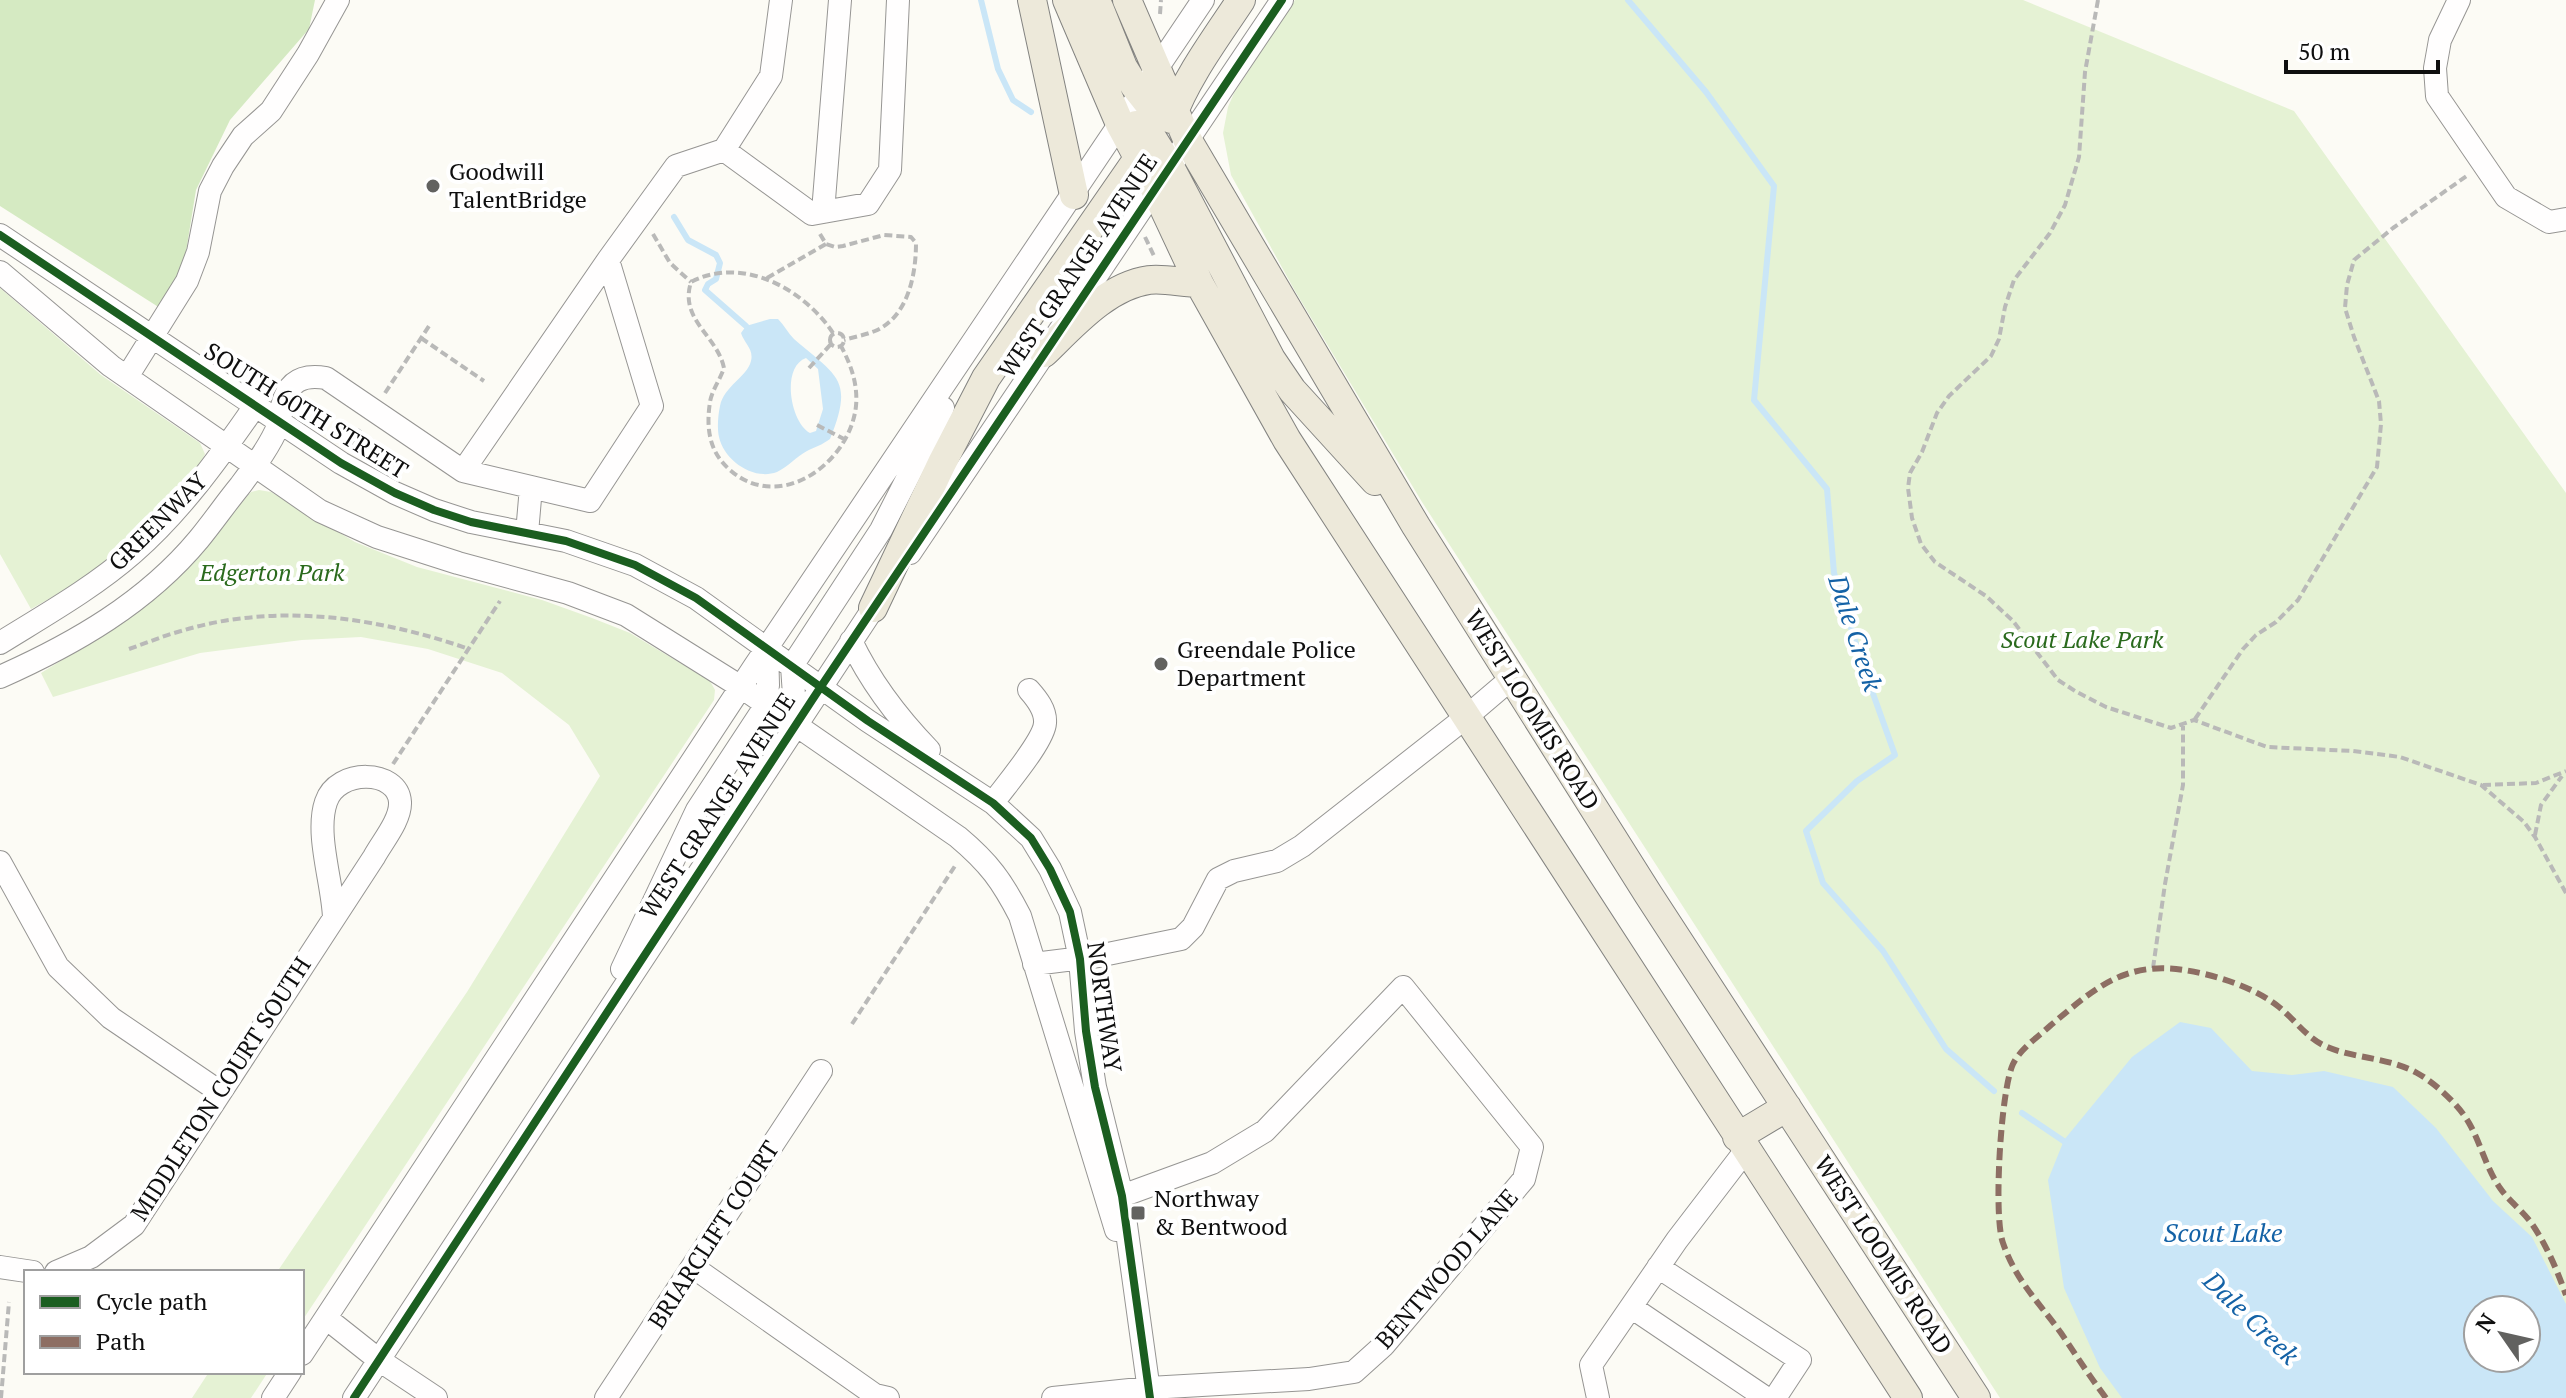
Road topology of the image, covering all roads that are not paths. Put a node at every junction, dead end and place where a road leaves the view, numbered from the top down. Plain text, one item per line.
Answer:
1 (338, 0) edge
2 (781, 0) edge
3 (840, 0) edge
4 (898, 0) edge
5 (1032, 0) edge
6 (1067, 0) edge
7 (1096, 0) edge
8 (1127, 0) edge
9 (1203, 0) edge
10 (1241, 0) edge
11 (1282, 0) edge
12 (2459, 0) edge
13 (1156, 70) junction
14 (1120, 124) junction
15 (1159, 137) junction
16 (724, 150) junction
17 (1074, 195) junction
18 (817, 213) junction
19 (2566, 219) edge
20 (0, 235) edge
21 (608, 260) junction
22 (0, 272) edge
23 (1199, 283) junction
24 (154, 337) junction
25 (977, 338) junction
26 (1044, 353) junction
27 (127, 377) junction
28 (255, 406) junction
29 (280, 423) junction
30 (227, 447) junction
31 (255, 466) junction
32 (463, 471) junction
33 (531, 487) junction
34 (1416, 526) junction
35 (527, 533) junction
36 (873, 608) junction
37 (851, 641) junction
38 (0, 643) edge
39 (767, 647) junction
40 (792, 666) junction
41 (0, 677) edge
42 (1512, 678) junction
43 (741, 687) junction
44 (820, 688) junction
45 (1029, 690) dead end
46 (766, 705) junction
47 (1465, 718) junction
48 (796, 725) junction
49 (952, 774) junction
50 (993, 803) junction
51 (0, 862) edge
52 (334, 918) junction
53 (1080, 959) junction
54 (1034, 964) junction
55 (587, 1043) junction
56 (821, 1071) dead end
57 (220, 1092) junction
58 (1787, 1107) junction
59 (1742, 1144) junction
60 (1114, 1199) junction
61 (0, 1267) edge
62 (693, 1267) junction
63 (1658, 1267) junction
64 (61, 1270) edge
65 (24, 1271) edge
66 (1631, 1307) junction
67 (326, 1318) junction
68 (304, 1351) edge
69 (379, 1360) junction
70 (289, 1374) edge
71 (1149, 1393) edge
72 (273, 1398) edge
73 (354, 1398) edge
74 (436, 1398) edge
75 (606, 1398) edge
76 (888, 1398) edge
77 (1053, 1398) edge
78 (1598, 1398) edge
79 (1766, 1398) edge
80 (1775, 1398) edge
81 (1908, 1398) edge
82 (1976, 1398) edge

1 - 24 street
2 - 16 street
3 - 18 street
4 - 18 street
5 - 17 main road
6 - 14 main road, WEST LOOMIS ROAD
7 - 15 main road
8 - 13 main road, WEST LOOMIS ROAD
9 - 13 street
10 - 15 main road
11 - 15 street, WEST GRANGE AVENUE
12 - 19 street
13 - 15 main road, WEST LOOMIS ROAD
14 - 15 main road, WEST LOOMIS ROAD
14 - 15 street, WEST GRANGE AVENUE
14 - 17 street, WEST GRANGE AVENUE
15 - 23 main road, WEST LOOMIS ROAD
15 - 26 street, WEST GRANGE AVENUE
15 - 34 main road, WEST LOOMIS ROAD
15 - 34 main road
15 - 36 main road
16 - 18 street
16 - 21 street
17 - 25 street, WEST GRANGE AVENUE
20 - 24 street, SOUTH 60TH STREET
21 - 32 street
21 - 33 street
22 - 27 street
23 - 26 main road
23 - 47 main road, WEST LOOMIS ROAD
24 - 27 street
24 - 28 street, SOUTH 60TH STREET
25 - 39 street, WEST GRANGE AVENUE
25 - 40 street
26 - 36 street, WEST GRANGE AVENUE
27 - 30 street
28 - 29 street, SOUTH 60TH STREET
28 - 30 street, GREENWAY
29 - 31 street, GREENWAY
29 - 32 street, GREENWAY
29 - 35 street, SOUTH 60TH STREET
30 - 31 street
30 - 38 street, GREENWAY
31 - 41 street, GREENWAY
31 - 43 street
32 - 33 street
33 - 35 street
34 - 42 main road, WEST LOOMIS ROAD
35 - 39 street, SOUTH 60TH STREET
36 - 37 street, WEST GRANGE AVENUE
37 - 44 street, WEST GRANGE AVENUE
37 - 49 street
39 - 40 street, SOUTH 60TH STREET
39 - 43 street, WEST GRANGE AVENUE
39 - 46 street
40 - 44 street, SOUTH 60TH STREET
40 - 48 street
42 - 47 street
42 - 58 main road, WEST LOOMIS ROAD
43 - 46 street
43 - 67 street, WEST GRANGE AVENUE
44 - 48 street, WEST GRANGE AVENUE
44 - 49 street, NORTHWAY
45 - 50 street
46 - 48 street
46 - 55 street
47 - 53 street
47 - 59 main road, WEST LOOMIS ROAD
48 - 54 street, NORTHWAY
48 - 55 street, WEST GRANGE AVENUE
49 - 50 street, NORTHWAY
50 - 53 street, NORTHWAY
51 - 57 street
52 - 52 street, MIDDLETON COURT SOUTH
52 - 57 street, MIDDLETON COURT SOUTH
53 - 54 street
53 - 60 street, NORTHWAY
54 - 60 street, NORTHWAY
55 - 69 street, WEST GRANGE AVENUE
56 - 62 street, BRIARCLIFT COURT
57 - 64 street, MIDDLETON COURT SOUTH
58 - 59 main road
58 - 82 main road, WEST LOOMIS ROAD
59 - 63 street
59 - 81 main road, WEST LOOMIS ROAD
60 - 71 street, NORTHWAY
60 - 71 street, BENTWOOD LANE
61 - 65 street
62 - 75 street, BRIARCLIFT COURT
62 - 76 street
63 - 66 street
63 - 80 street
66 - 78 street
66 - 79 street
67 - 68 street, WEST GRANGE AVENUE
67 - 69 street
69 - 73 street, WEST GRANGE AVENUE
69 - 74 street
70 - 72 street
71 - 77 street, BENTWOOD LANE

